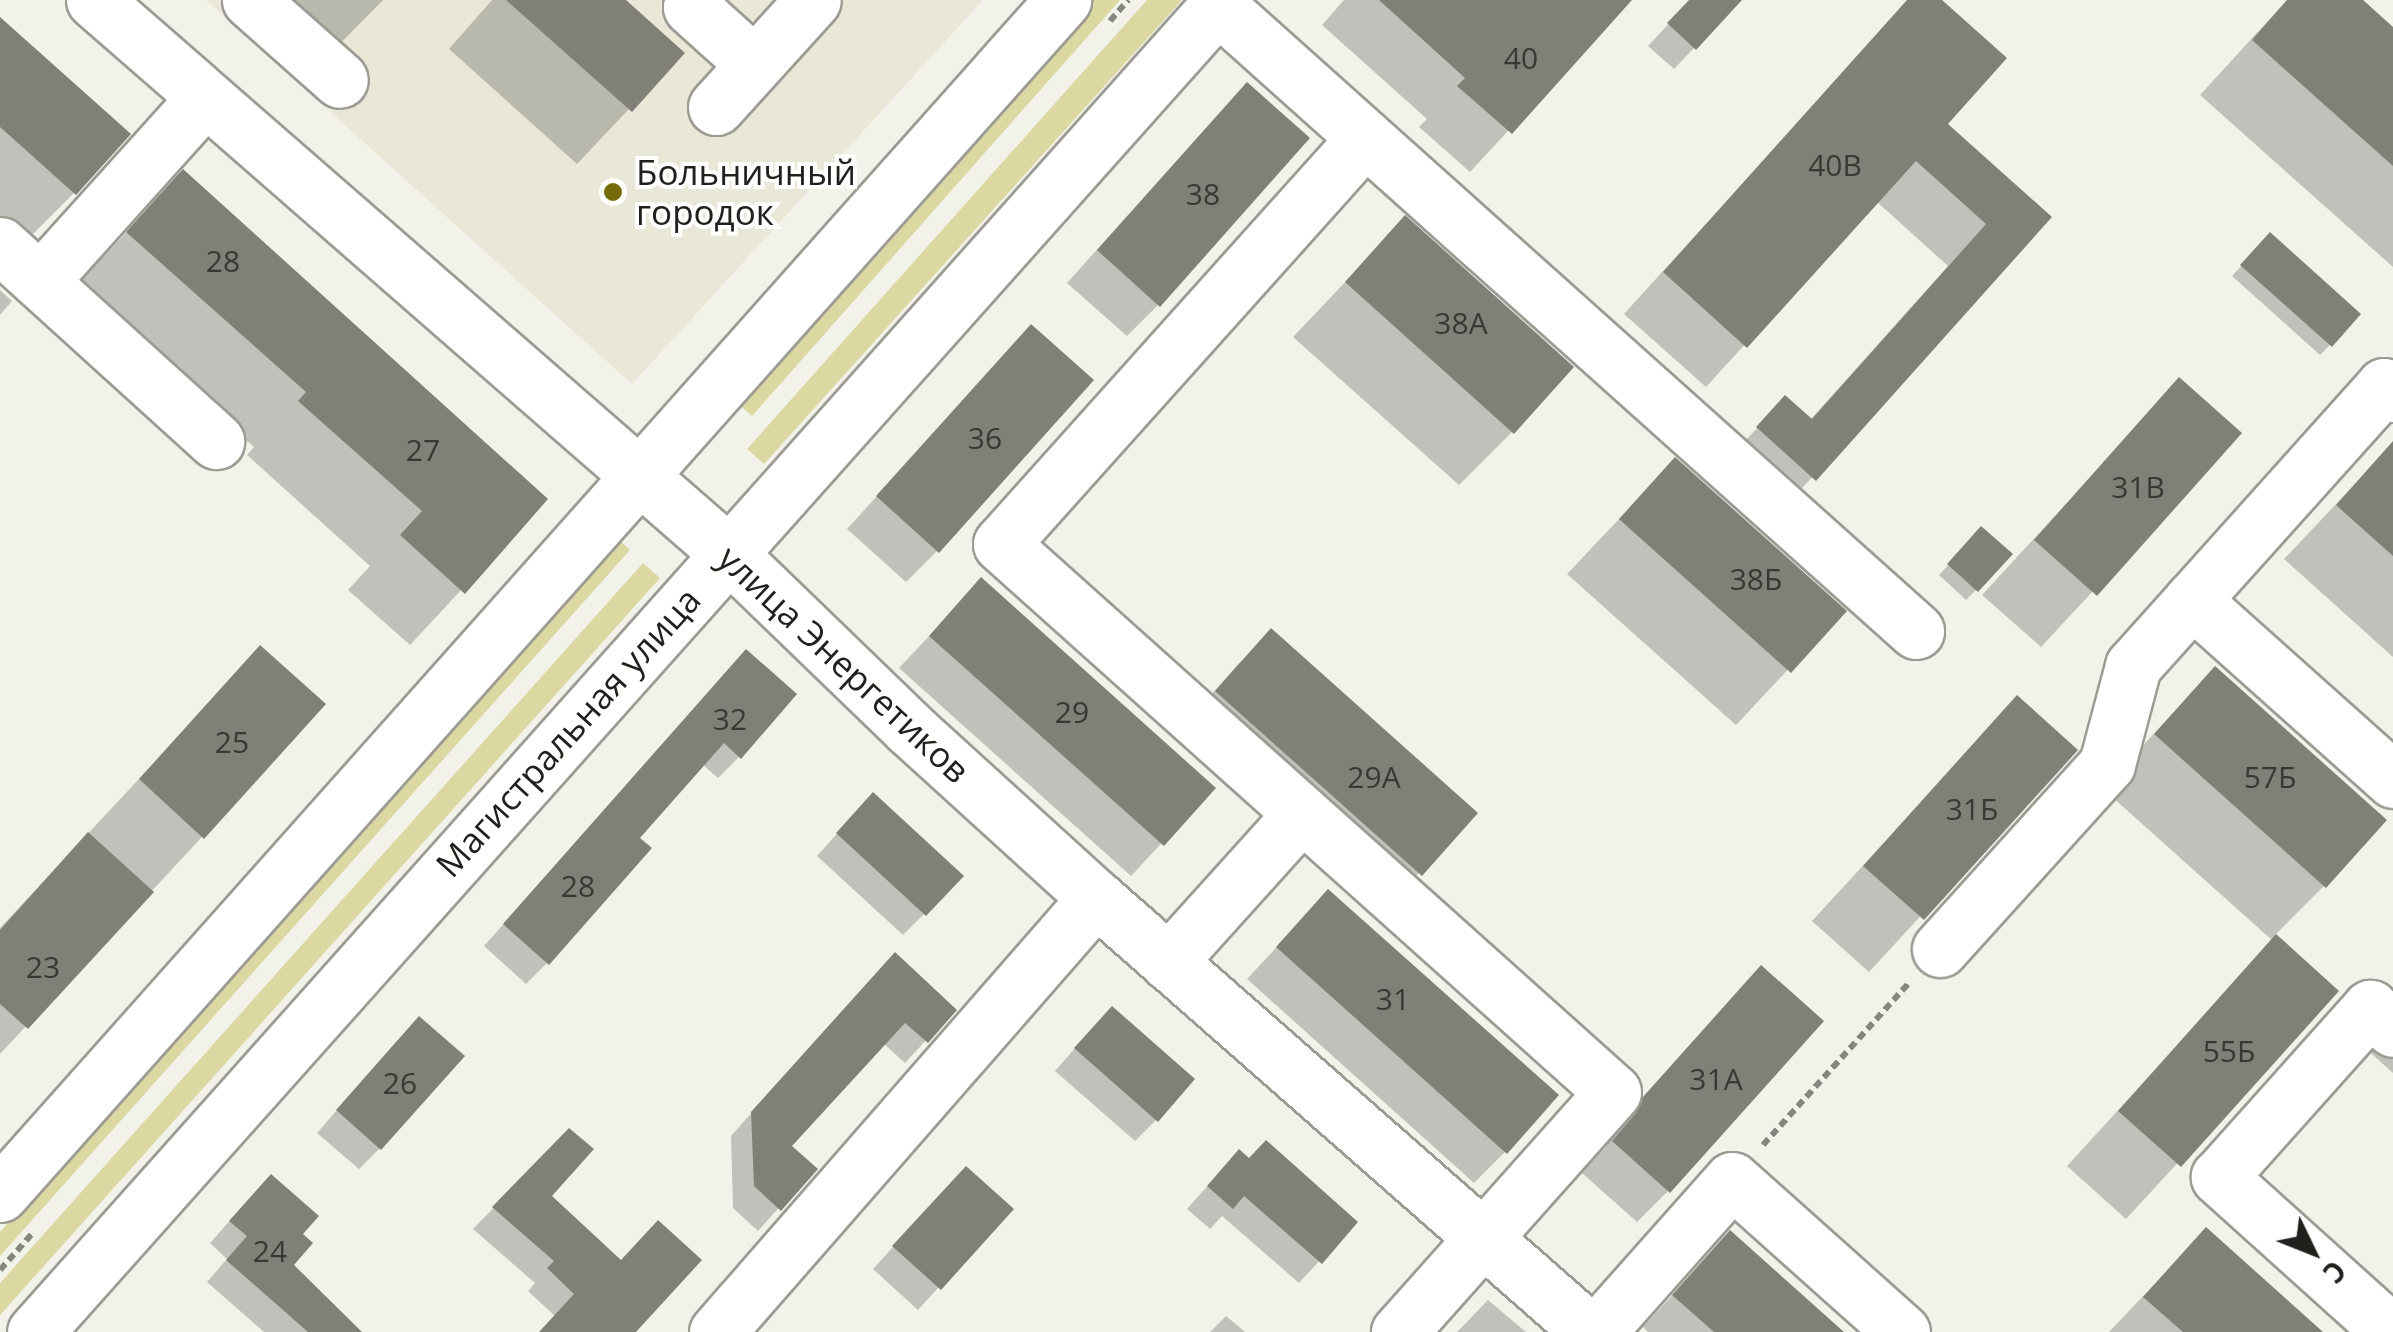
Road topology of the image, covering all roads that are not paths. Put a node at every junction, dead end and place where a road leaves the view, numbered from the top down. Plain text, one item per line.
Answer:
1 (94, 0) edge
2 (250, 0) edge
3 (697, 0) edge
4 (813, 0) edge
5 (1063, 0) edge
6 (1221, 3) edge
7 (754, 64) junction
8 (340, 80) dead end
9 (204, 99) junction
10 (716, 107) dead end
11 (1366, 138) junction
12 (0, 244) edge
13 (40, 281) junction
14 (2393, 394) edge
15 (216, 440) dead end
16 (640, 476) junction
17 (728, 553) junction
18 (2192, 600) junction
19 (1916, 630) dead end
20 (2393, 780) edge
21 (1302, 813) junction
22 (1096, 898) junction
23 (1940, 949) road end
24 (1168, 962) junction
25 (2393, 1029) edge
26 (0, 1194) edge
27 (1484, 1239) junction
28 (35, 1332) edge
29 (716, 1332) edge
30 (1399, 1332) edge
31 (1593, 1332) edge
32 (1902, 1332) edge
33 (2391, 1332) edge

1 - 9 street, улица Энергетиков
2 - 8 street
3 - 7 street
4 - 7 street
5 - 16 street
6 - 11 street
6 - 17 street, Магистральная улица
7 - 10 street
9 - 13 street
9 - 16 street, улица Энергетиков
11 - 19 street
11 - 21 street
12 - 13 street
13 - 15 street
14 - 18 street
16 - 17 street, улица Энергетиков
16 - 26 street
17 - 22 street, улица Энергетиков
17 - 28 street, Магистральная улица
18 - 20 street
18 - 23 street
21 - 24 street
21 - 27 street
22 - 24 street, улица Энергетиков
22 - 29 street
24 - 27 street, улица Энергетиков
25 - 33 street
27 - 30 street
27 - 31 street, улица Энергетиков
31 - 32 street

